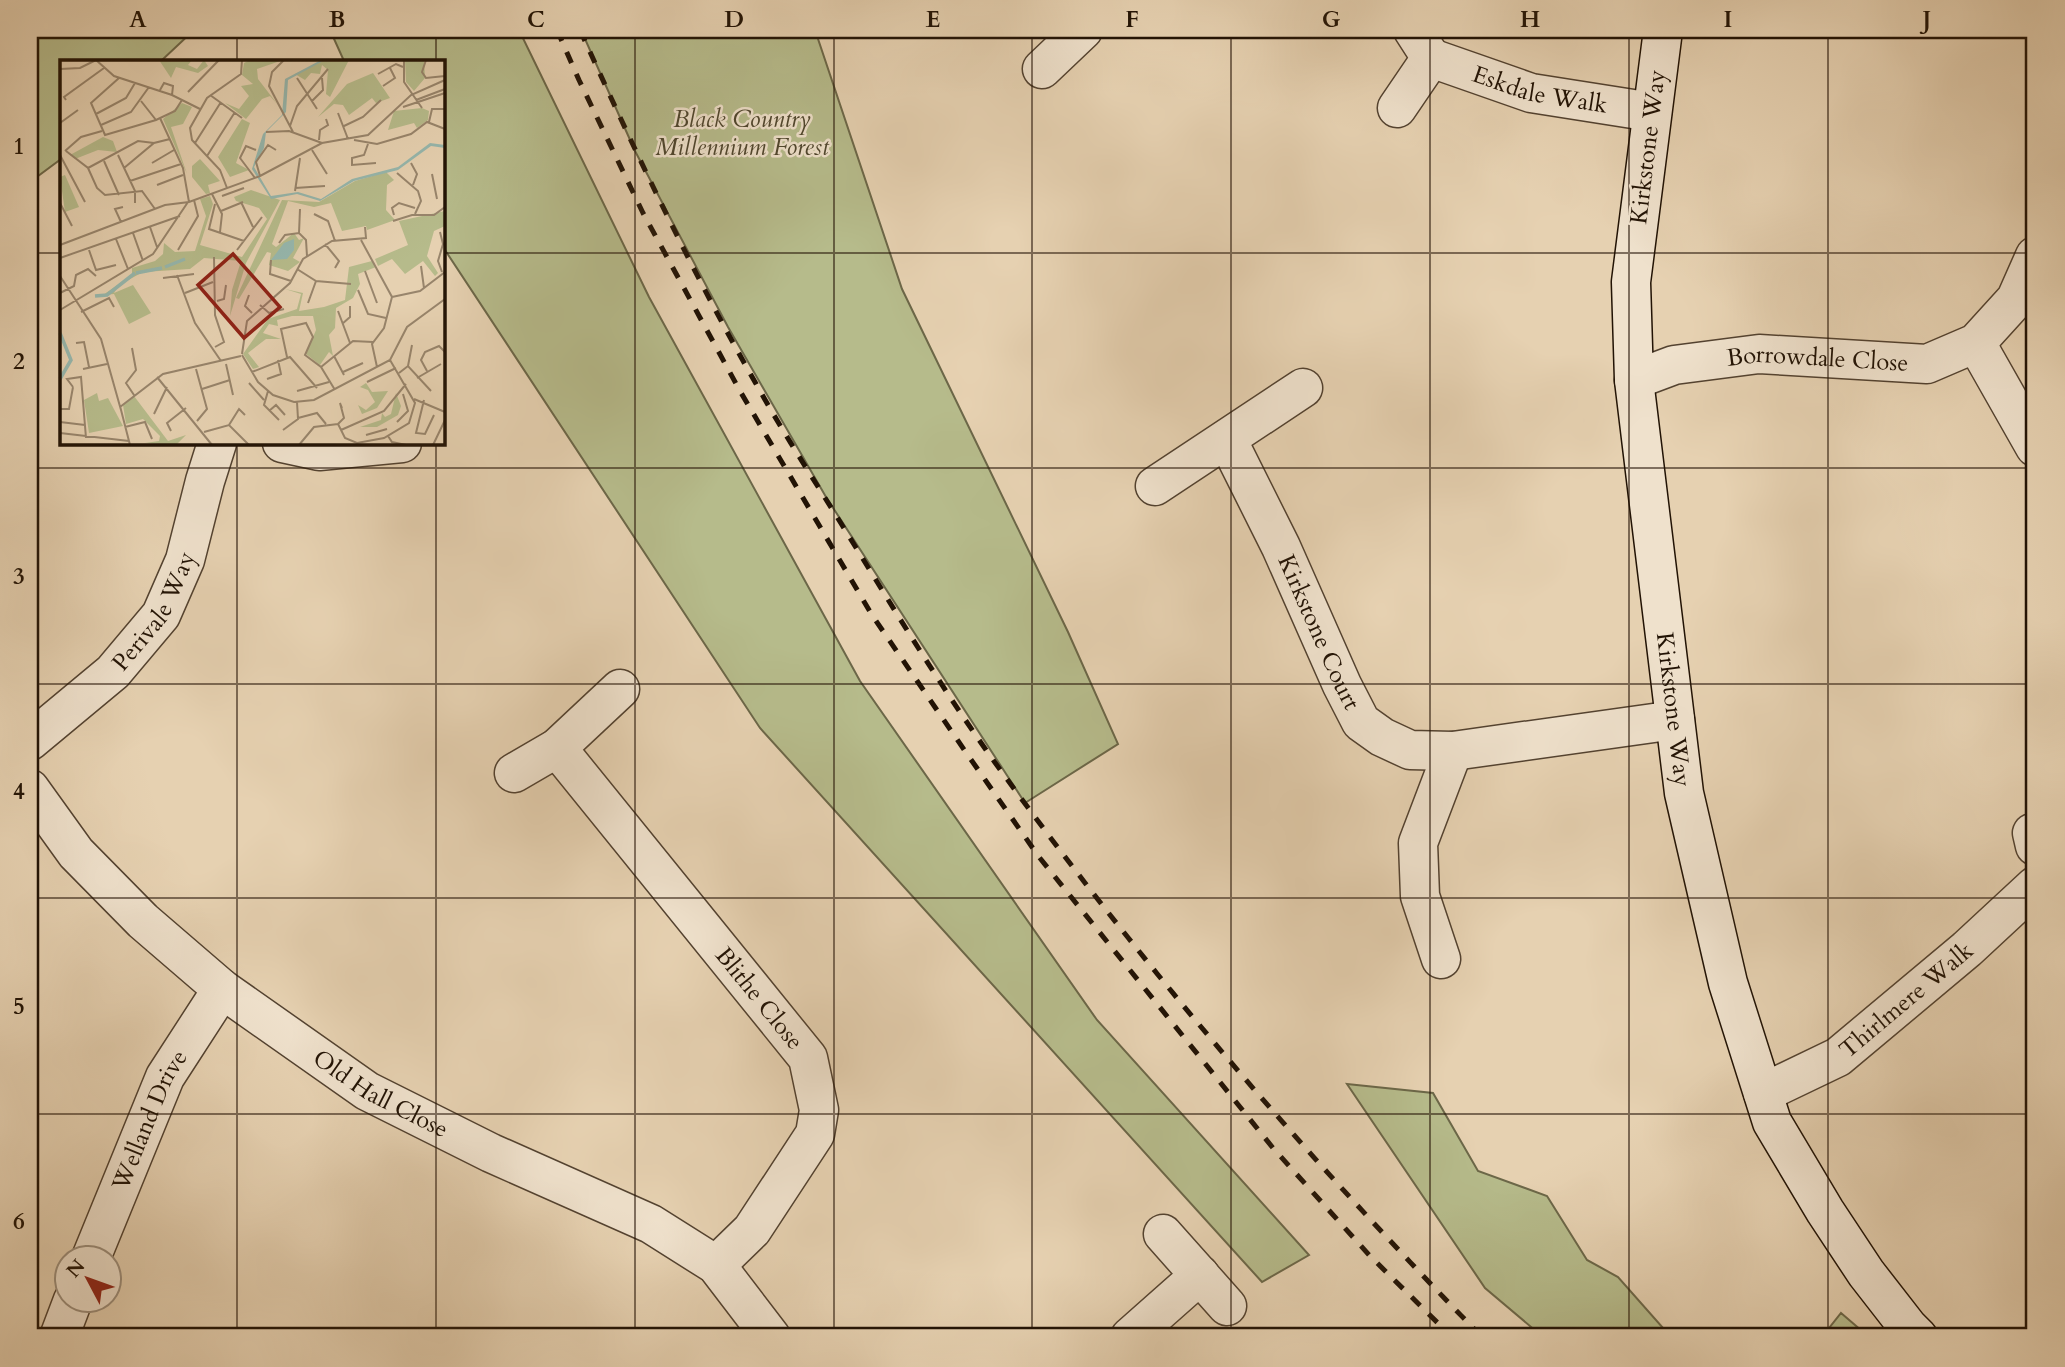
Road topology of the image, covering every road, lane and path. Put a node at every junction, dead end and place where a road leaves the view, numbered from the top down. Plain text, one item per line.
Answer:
1 (1663, 30) edge
2 (1077, 32) edge
3 (1422, 44) edge
4 (1042, 69) dead end
5 (1397, 108) dead end
6 (1652, 112) junction
7 (2035, 256) edge
8 (1976, 343) junction
9 (1634, 380) junction
10 (1303, 388) dead end
11 (1227, 439) junction
12 (217, 444) edge
13 (287, 444) edge
14 (392, 444) edge
15 (2035, 447) edge
16 (1155, 486) dead end
17 (620, 689) dead end
18 (1675, 720) junction
19 (30, 741) edge
20 (557, 748) junction
21 (1453, 751) junction
22 (514, 773) dead end
23 (30, 789) edge
24 (2035, 886) edge
25 (1441, 959) dead end
26 (222, 989) junction
27 (1763, 1093) junction
28 (1163, 1234) dead end
29 (97, 1244) edge
30 (716, 1265) junction
31 (1200, 1275) junction
32 (1227, 1306) dead end
33 (68, 1314) edge
34 (58, 1337) edge
35 (771, 1337) edge
36 (1130, 1337) edge
37 (1918, 1337) edge

1 - 6 street, Kirkstone Way
2 - 4 street
3 - 5 street, Eskdale Walk
3 - 6 street, Eskdale Walk
6 - 9 street, Kirkstone Way
7 - 8 street, Borrowdale Close
8 - 9 street, Borrowdale Close
8 - 15 street
9 - 18 street, Kirkstone Way
10 - 11 street
11 - 16 street
11 - 21 street, Kirkstone Court
12 - 19 street, Perivale Way
13 - 14 street
17 - 20 street
18 - 21 street, Kirkstone Court
18 - 27 street, Kirkstone Way
20 - 22 street
20 - 30 street, Blithe Close
21 - 25 street
23 - 26 street, Old Hall Close
24 - 27 street, Thirlmere Walk
26 - 29 street, Welland Drive
26 - 30 street, Old Hall Close
27 - 37 street, Kirkstone Way
28 - 31 street
30 - 35 street, Old Hall Close
31 - 32 street
31 - 36 street
33 - 34 street

